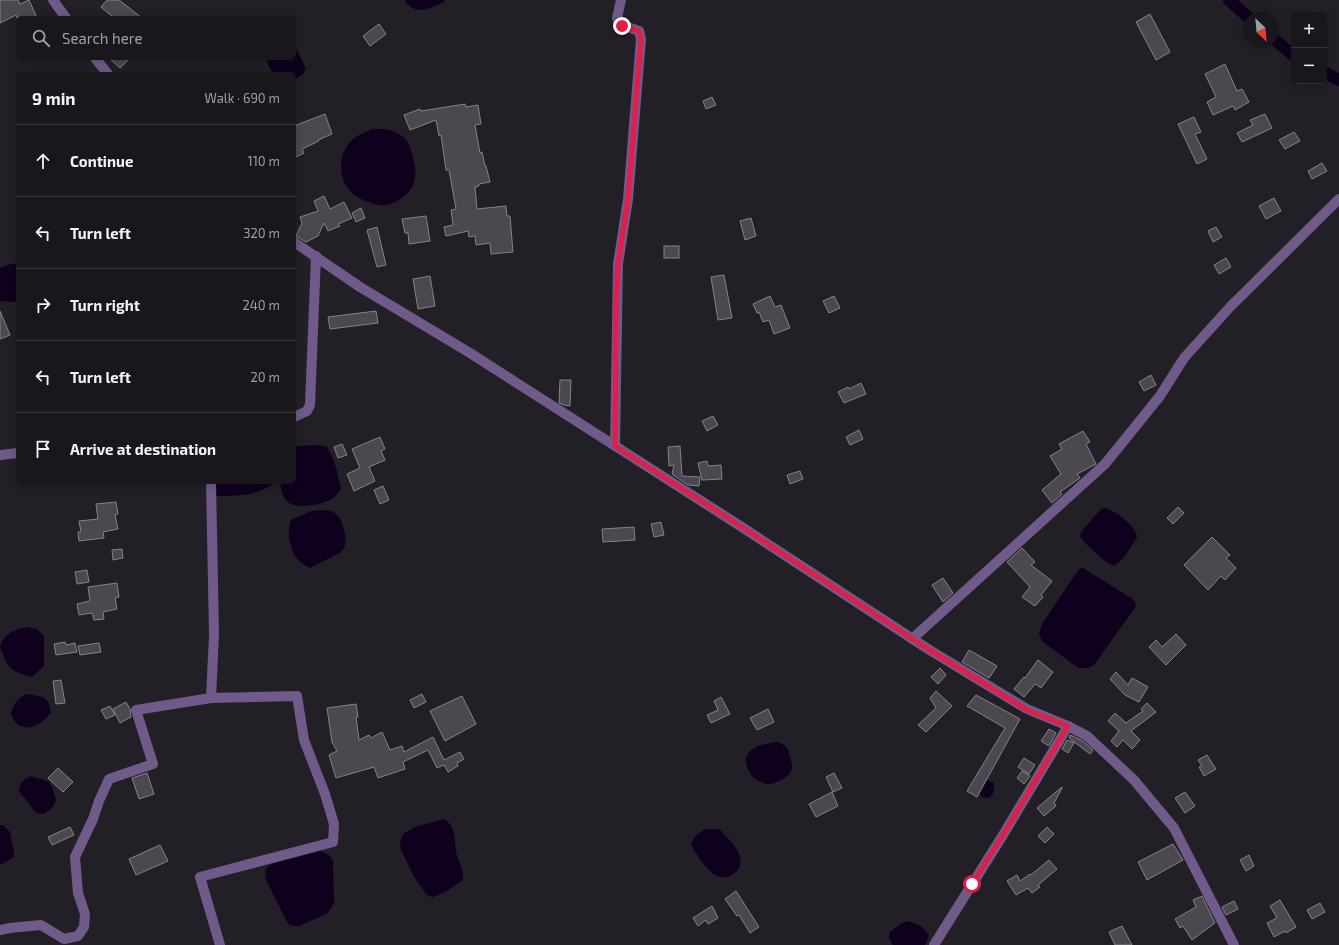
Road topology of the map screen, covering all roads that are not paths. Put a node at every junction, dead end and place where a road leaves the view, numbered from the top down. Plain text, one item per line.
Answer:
1 (53, 0) edge
2 (621, 0) edge
3 (65, 16) edge
4 (97, 60) edge
5 (106, 72) edge
6 (1339, 199) edge
7 (296, 243) edge
8 (316, 256) junction
9 (296, 416) edge
10 (615, 446) junction
11 (16, 453) edge
12 (0, 455) edge
13 (211, 484) edge
14 (912, 638) junction
15 (211, 698) junction
16 (1068, 726) junction
17 (0, 930) edge
18 (220, 945) edge
19 (934, 945) edge
20 (1234, 945) edge

1 - 3 street
2 - 10 street
4 - 5 street
6 - 14 street
7 - 8 street
8 - 9 street
8 - 10 street
10 - 14 street
11 - 12 street
13 - 15 street
14 - 16 street
15 - 17 street
15 - 18 street
16 - 19 street
16 - 20 street

